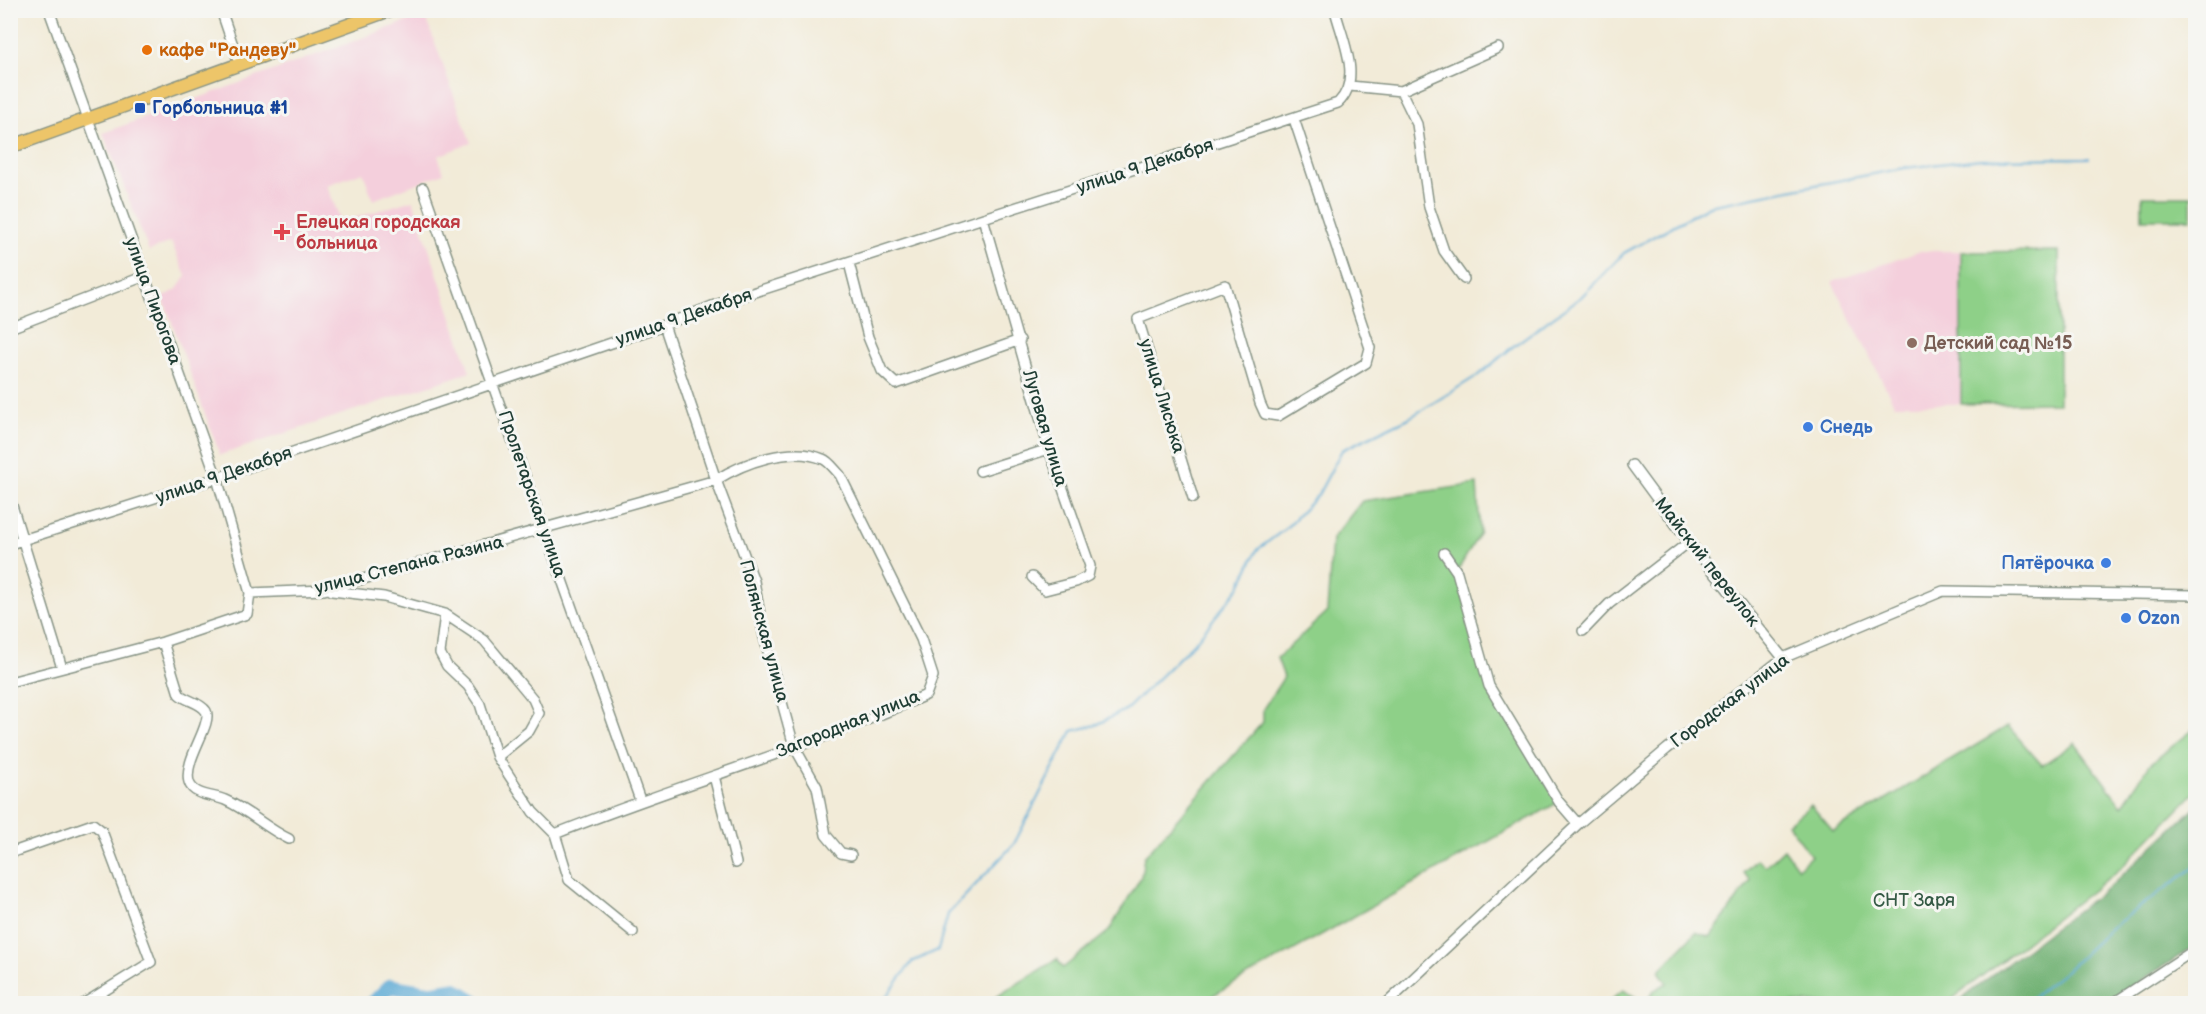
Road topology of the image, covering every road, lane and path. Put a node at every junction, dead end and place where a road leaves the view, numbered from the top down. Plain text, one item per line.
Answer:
1 (49, 10) edge
2 (221, 10) edge
3 (390, 10) edge
4 (1335, 10) edge
5 (1498, 48) dead end
6 (239, 63) junction
7 (1350, 86) junction
8 (1401, 91) junction
9 (87, 119) junction
10 (1294, 119) junction
11 (10, 147) edge
12 (423, 188) dead end
13 (983, 218) junction
14 (849, 263) junction
15 (145, 276) junction
16 (1464, 279) dead end
17 (664, 325) junction
18 (10, 328) edge
19 (1020, 340) junction
20 (494, 384) junction
21 (1049, 449) junction
22 (786, 453) joint
23 (1632, 465) dead end
24 (980, 471) dead end
25 (217, 478) junction
26 (716, 480) junction
27 (1193, 498) dead end
28 (10, 499) edge
29 (544, 530) junction
30 (24, 539) junction
31 (1689, 542) junction
32 (10, 544) edge
33 (1444, 553) dead end
34 (1032, 577) dead end
35 (324, 590) junction
36 (250, 593) junction
37 (2196, 595) edge
38 (445, 614) junction
39 (1583, 631) dead end
40 (163, 642) junction
41 (1783, 658) junction
42 (62, 668) junction
43 (10, 682) edge
44 (794, 746) junction
45 (497, 757) junction
46 (714, 776) junction
47 (640, 800) junction
48 (1578, 824) junction
49 (555, 834) junction
50 (289, 838) dead end
51 (10, 853) edge
52 (852, 855) dead end
53 (736, 863) dead end
54 (633, 932) dead end
55 (2196, 949) edge
56 (83, 1004) edge
57 (1386, 1004) edge
58 (2112, 1004) edge

1 - 9 street, улица Пирогова
2 - 6 street
3 - 6 main road
4 - 7 street
5 - 8 street
6 - 9 main road
7 - 8 street
7 - 10 street, улица 9 Декабря
8 - 16 street
9 - 11 main road
9 - 15 street, улица Пирогова
10 - 13 street, улица 9 Декабря
10 - 27 street, улица Лисюка
12 - 20 street, Пролетарская улица
13 - 14 street, улица 9 Декабря
13 - 19 street, Луговая улица
14 - 17 street, улица 9 Декабря
14 - 19 street
15 - 18 street
15 - 25 street, улица Пирогова
17 - 20 street, улица 9 Декабря
17 - 26 street, Полянская улица
19 - 21 street, Луговая улица
20 - 25 street, улица 9 Декабря
20 - 29 street, Пролетарская улица
21 - 24 street
21 - 34 street, Луговая улица
22 - 26 street, улица Степана Разина
22 - 44 street, Загородная улица
23 - 31 street, Майский переулок
25 - 30 street, улица 9 Декабря
25 - 36 street, улица Пирогова
26 - 29 street, улица Степана Разина
26 - 44 street, Полянская улица
28 - 30 street
29 - 35 street, улица Степана Разина
29 - 47 street, Пролетарская улица
30 - 32 street, улица 9 Декабря
30 - 42 street
31 - 39 street
31 - 41 street, Майский переулок
33 - 48 street
35 - 36 street, улица Степана Разина
35 - 38 street
36 - 40 street
37 - 41 street, Городская улица
38 - 45 street
38 - 45 street
40 - 42 street
40 - 50 street
41 - 48 street, Городская улица
42 - 43 street
44 - 46 street, Загородная улица
44 - 52 street, Полянская улица
45 - 49 street
46 - 47 street, Загородная улица
46 - 53 street
47 - 49 street, Загородная улица
48 - 57 street, Городская улица
49 - 54 street
51 - 56 street
55 - 58 street

